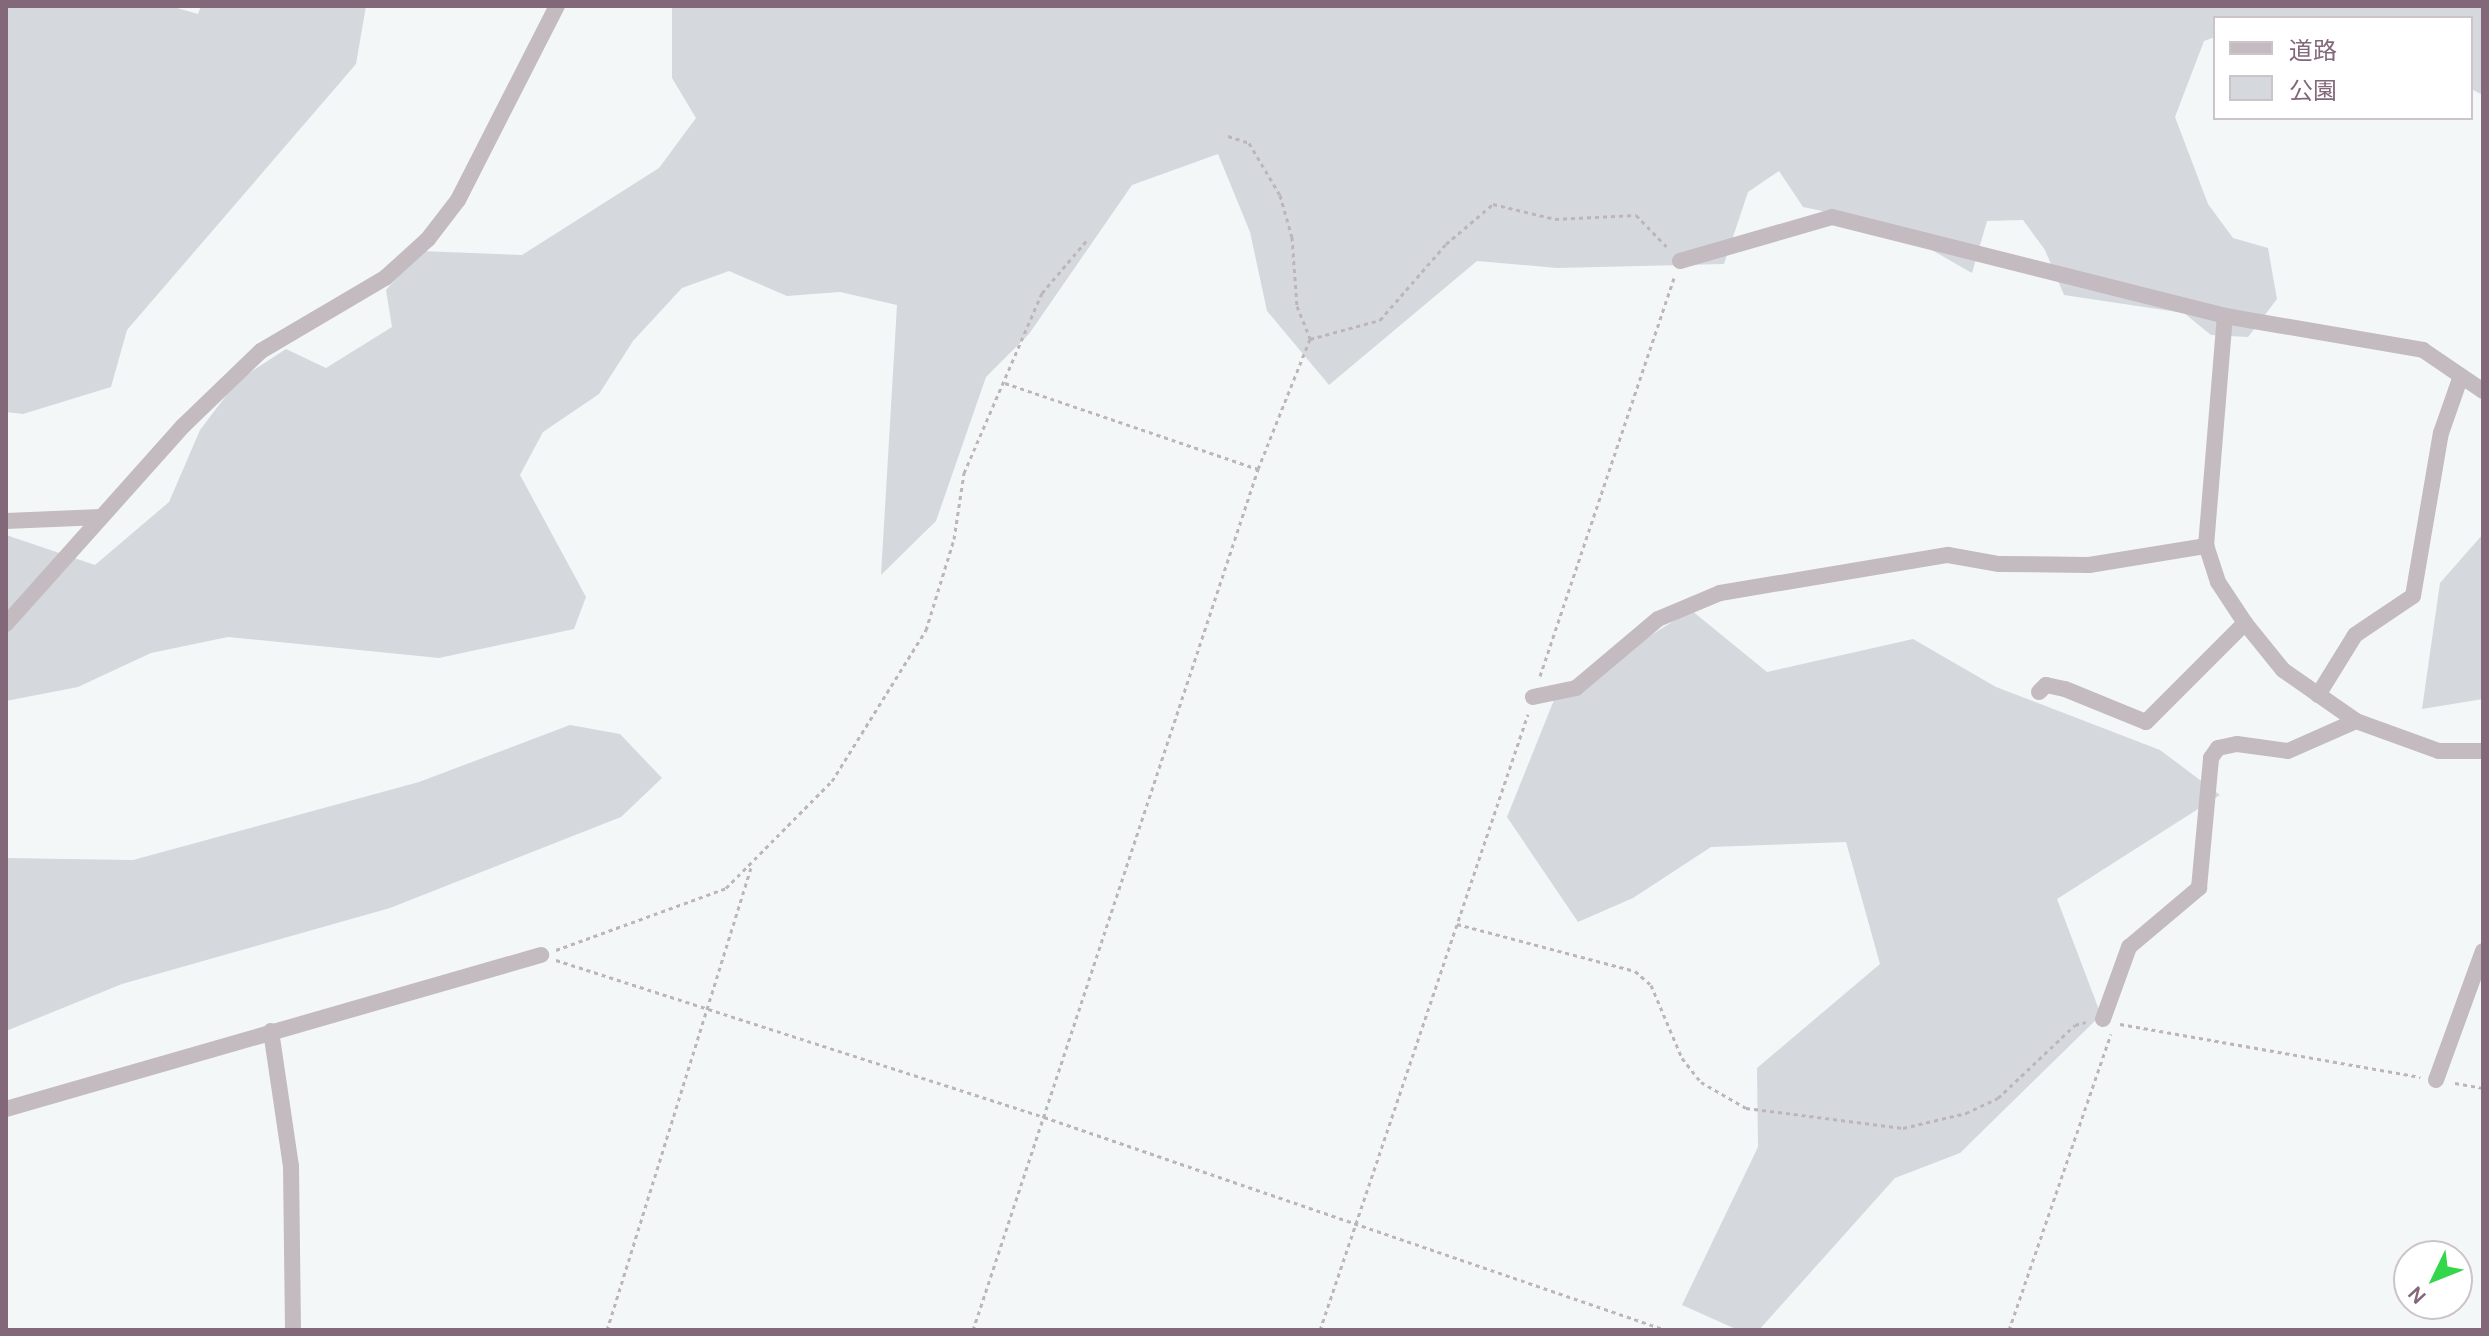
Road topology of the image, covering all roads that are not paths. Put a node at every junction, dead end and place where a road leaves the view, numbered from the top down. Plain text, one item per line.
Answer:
1 (557, 6) edge
2 (1680, 261) road end
3 (2225, 316) junction
4 (2461, 376) junction
5 (2483, 391) edge
6 (101, 517) junction
7 (6, 521) edge
8 (2206, 546) junction
9 (2245, 623) junction
10 (6, 624) edge
11 (2039, 692) dead end
12 (2318, 695) junction
13 (1533, 697) road end
14 (2356, 721) junction
15 (2483, 751) edge
16 (2483, 951) edge
17 (541, 955) road end
18 (2103, 1019) road end
19 (271, 1031) junction
20 (2436, 1080) road end
21 (6, 1109) edge
22 (293, 1330) edge

1 - 6 street
2 - 3 street
3 - 4 street
3 - 8 street
4 - 5 street
4 - 12 street
6 - 7 street
6 - 10 street
8 - 9 street
8 - 13 street
9 - 11 street
9 - 12 street
12 - 14 street
14 - 15 street
14 - 18 street
16 - 20 street
17 - 19 street
19 - 21 street
19 - 22 street

